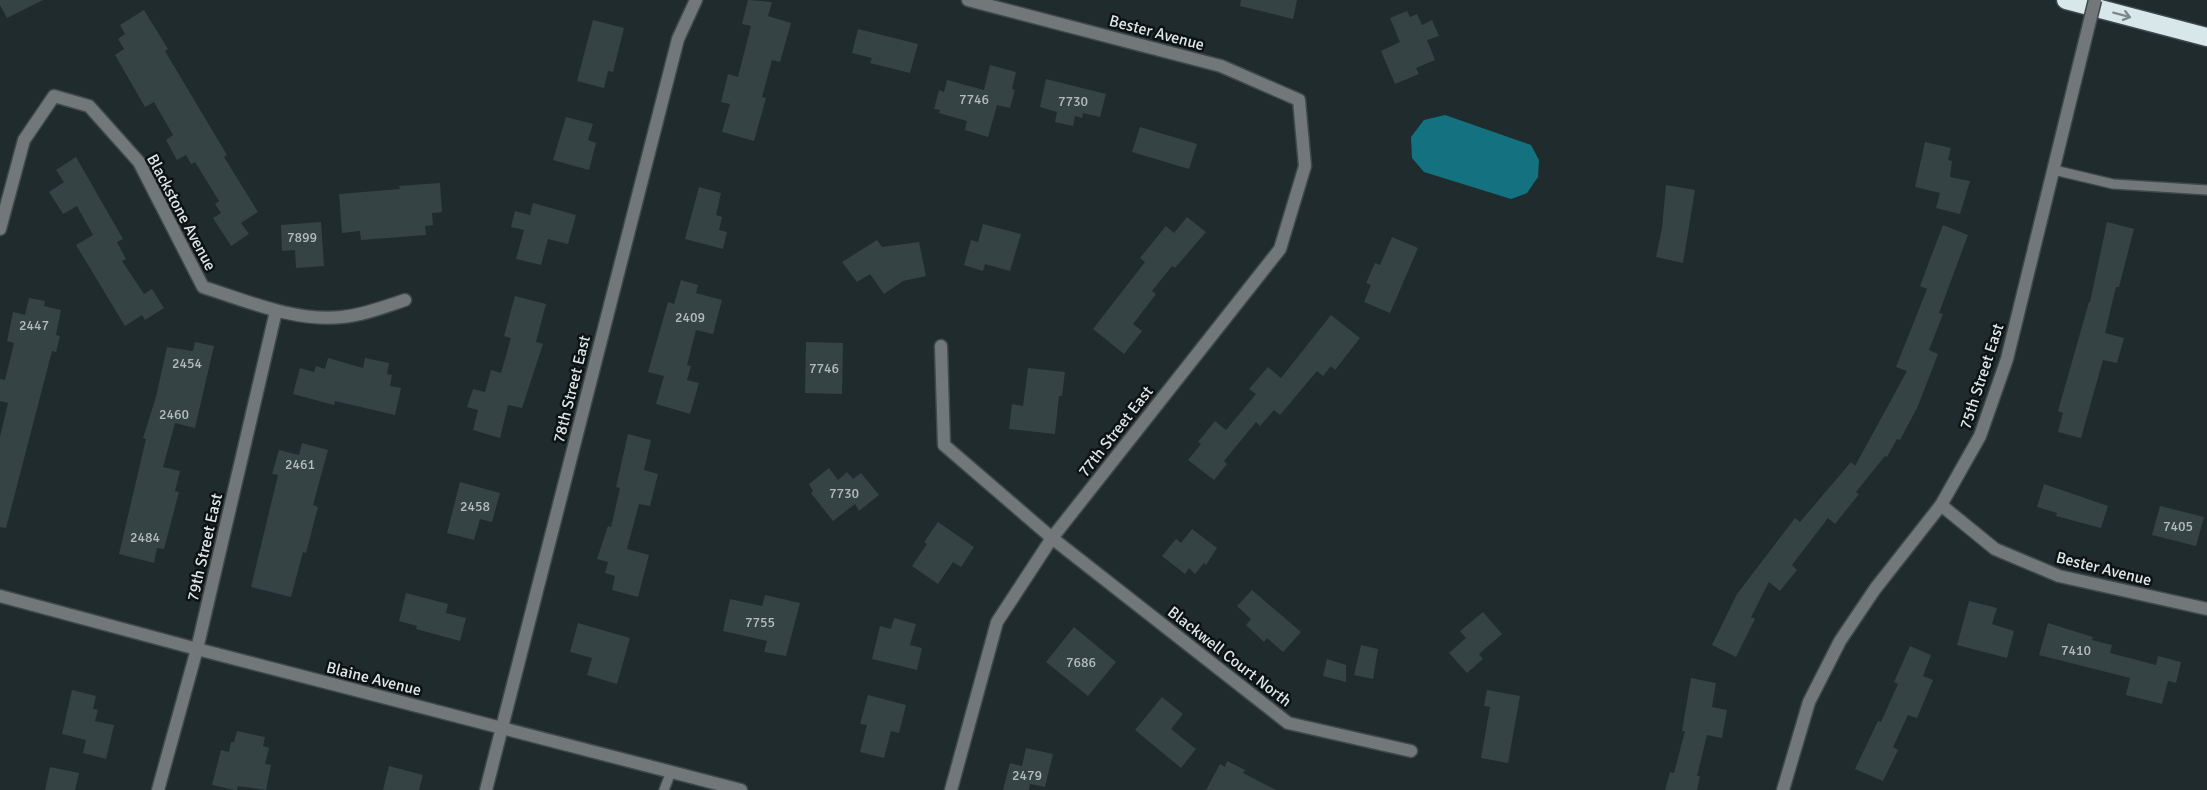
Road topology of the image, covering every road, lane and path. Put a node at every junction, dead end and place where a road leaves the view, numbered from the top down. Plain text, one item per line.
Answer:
1 (696, 0) edge
2 (968, 0) edge
3 (2066, 0) edge
4 (2095, 0) edge
5 (2207, 37) edge
6 (1299, 100) joint
7 (2054, 170) junction
8 (2207, 190) edge
9 (0, 229) edge
10 (405, 300) dead end
11 (276, 311) junction
12 (941, 346) dead end
13 (1941, 505) junction
14 (1052, 538) junction
15 (0, 596) edge
16 (2207, 609) edge
17 (197, 649) junction
18 (502, 728) junction
19 (1411, 752) dead end
20 (671, 772) junction
21 (158, 790) edge
22 (486, 790) edge
23 (664, 790) edge
24 (741, 790) edge
25 (951, 790) edge
26 (1783, 790) edge

1 - 18 street, 78th Street East
2 - 6 street, Bester Avenue
3 -> 5 highway
4 - 7 street, 75th Street East, bridge
6 - 14 street, 77th Street East
7 - 8 lane
7 - 13 street, 75th Street East
9 - 11 street, Blackstone Avenue
10 - 11 street, Blackstone Avenue
11 - 17 street, 79th Street East
12 - 14 street, Blackwell Court North
13 - 16 street, Bester Avenue
13 - 26 street, 75th Street East
14 - 19 street, Blackwell Court North
14 - 25 street, 77th Street East
15 - 17 street, Blaine Avenue
17 - 18 street, Blaine Avenue
17 - 21 street, 79th Street East
18 - 20 street, Blaine Avenue
18 - 22 street, 78th Street East
20 - 23 lane
20 - 24 street, Blaine Avenue

